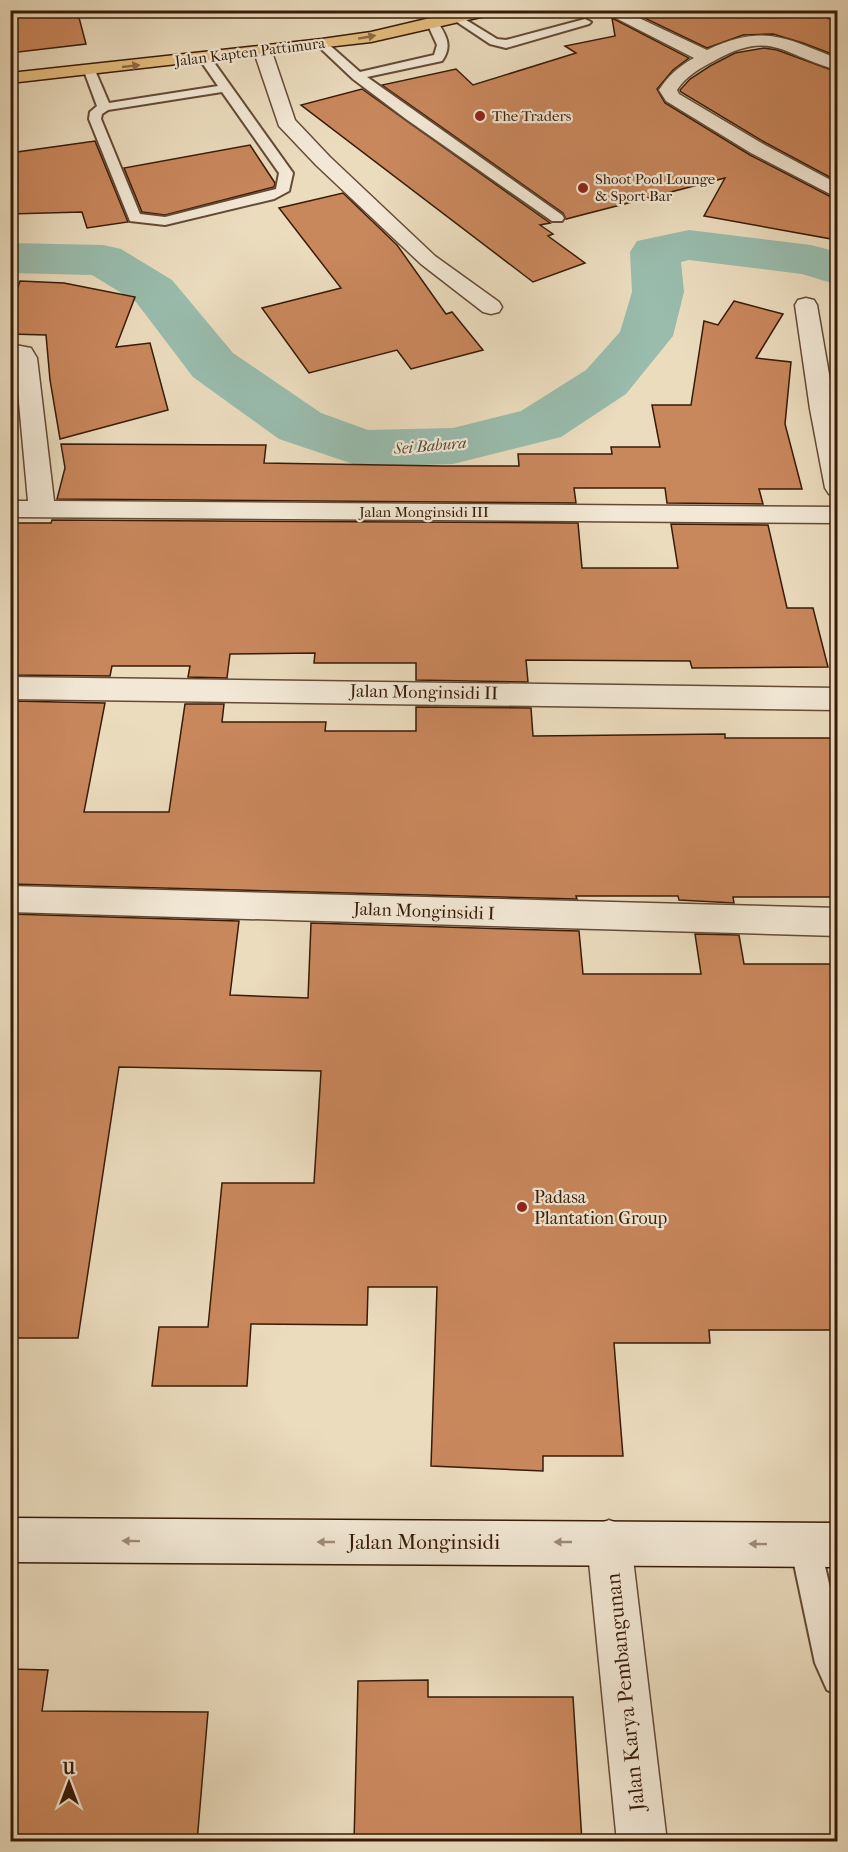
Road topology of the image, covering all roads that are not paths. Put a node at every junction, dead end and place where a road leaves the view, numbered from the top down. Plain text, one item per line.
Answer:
1 (488, 10) edge
2 (608, 10) edge
3 (458, 18) junction
4 (585, 22) dead end
5 (433, 23) junction
6 (322, 44) junction
7 (263, 52) junction
8 (204, 57) junction
9 (707, 57) junction
10 (837, 65) edge
11 (90, 71) junction
12 (357, 76) junction
13 (10, 78) edge
14 (226, 88) junction
15 (104, 107) junction
16 (837, 192) edge
17 (557, 218) dead end
18 (806, 305) dead end
19 (490, 307) dead end
20 (16, 352) edge
21 (837, 488) edge
22 (10, 509) edge
23 (42, 509) junction
24 (837, 515) edge
25 (10, 688) edge
26 (837, 699) edge
27 (10, 899) edge
28 (837, 922) edge
29 (10, 1540) edge
30 (609, 1542) junction
31 (821, 1545) edge
32 (837, 1679) edge
33 (642, 1842) edge

1 - 3 main road, Jalan Kapten Pattimura
2 - 9 street
3 - 4 lane
3 - 5 main road, Jalan Kapten Pattimura
6 -> 5 main road, Jalan Kapten Pattimura
5 - 12 lane
6 - 7 main road, Jalan Kapten Pattimura
6 - 12 lane
7 - 8 main road, Jalan Kapten Pattimura
7 - 19 street
11 -> 8 main road, Jalan Kapten Pattimura
8 - 14 lane
9 - 10 street
9 - 16 street
11 - 13 main road, Jalan Kapten Pattimura
11 - 15 lane
12 - 17 lane
14 - 15 lane
14 - 15 lane
18 - 21 street
20 - 23 street
22 - 23 street, Jalan Monginsidi III
23 - 24 street, Jalan Monginsidi III
25 - 26 street, Jalan Monginsidi II
27 - 28 street, Jalan Monginsidi I
30 -> 29 street, Jalan Monginsidi
31 -> 30 street, Jalan Monginsidi
30 - 33 street, Jalan Karya Pembangunan
31 - 32 lane

